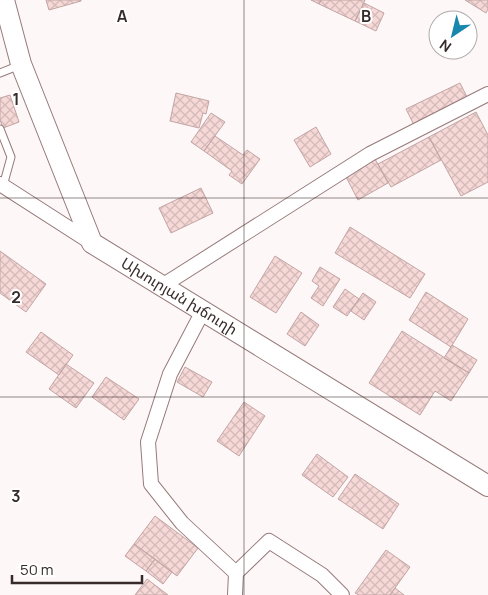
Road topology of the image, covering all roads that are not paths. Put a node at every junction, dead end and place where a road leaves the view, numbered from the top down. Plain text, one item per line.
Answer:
1 (4, 0) edge
2 (21, 64) junction
3 (0, 73) edge
4 (488, 94) edge
5 (0, 129) edge
6 (1, 185) edge
7 (92, 243) junction
8 (162, 286) junction
9 (202, 311) junction
10 (488, 486) edge
11 (236, 573) junction
12 (235, 595) edge
13 (342, 595) edge

1 - 2 main road
2 - 3 lane
2 - 7 main road
4 - 8 street
5 - 6 lane
6 - 7 street
7 - 8 main road, Ախուրյան խճուղի
8 - 9 main road, Ախուրյան խճուղի
9 - 10 main road, Ախուրյան խճուղի
9 - 11 street
11 - 12 street
11 - 13 street

